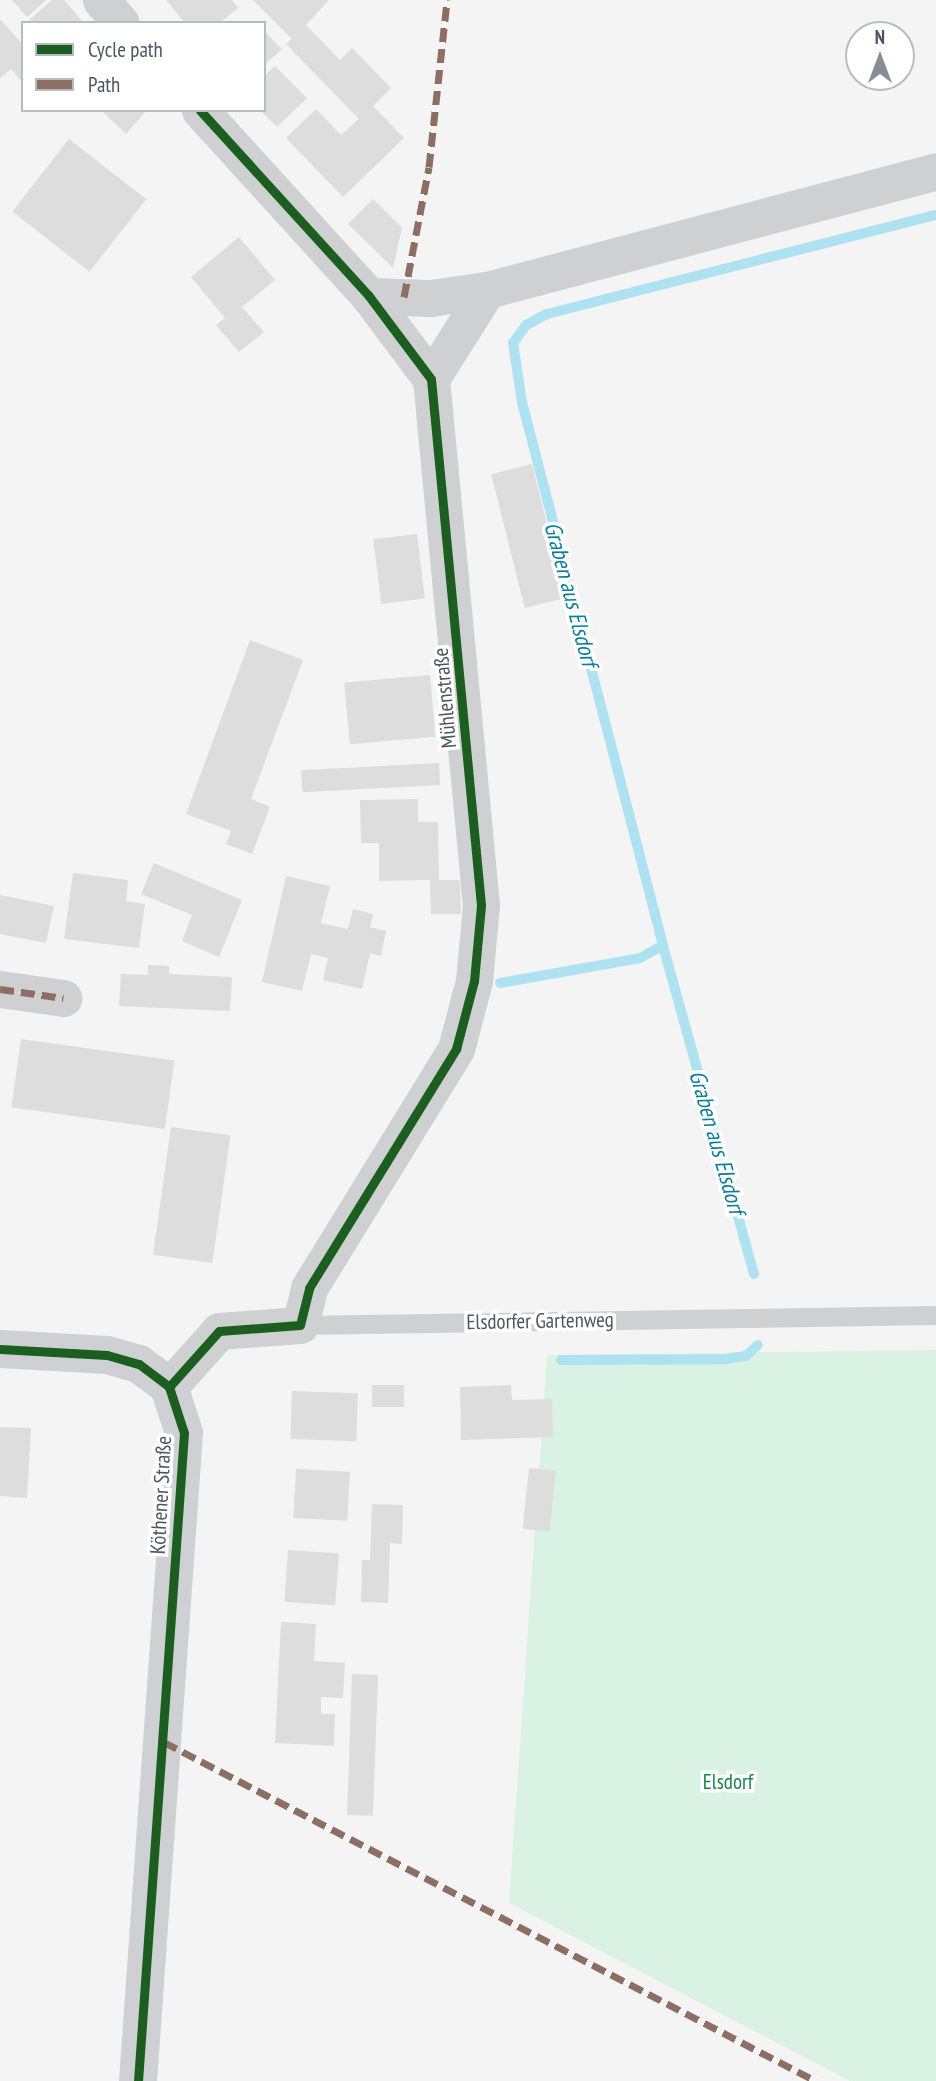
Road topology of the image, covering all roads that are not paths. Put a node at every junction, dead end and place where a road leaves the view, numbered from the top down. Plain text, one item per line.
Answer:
1 (101, 0) edge
2 (119, 21) edge
3 (202, 112) edge
4 (936, 170) edge
5 (487, 290) junction
6 (369, 296) junction
7 (431, 379) junction
8 (0, 989) edge
9 (63, 998) dead end
10 (936, 1315) edge
11 (300, 1325) junction
12 (0, 1349) edge
13 (169, 1387) junction
14 (138, 2081) edge

1 - 2 street
3 - 6 street
4 - 5 street
5 - 6 street
5 - 7 street
6 - 7 street
7 - 11 street, Mühlenstraße
8 - 9 street
10 - 11 lane, Elsdorfer Gartenweg
11 - 13 street, Elsdorfer Gartenweg
12 - 13 street
13 - 14 street, Köthener Straße

